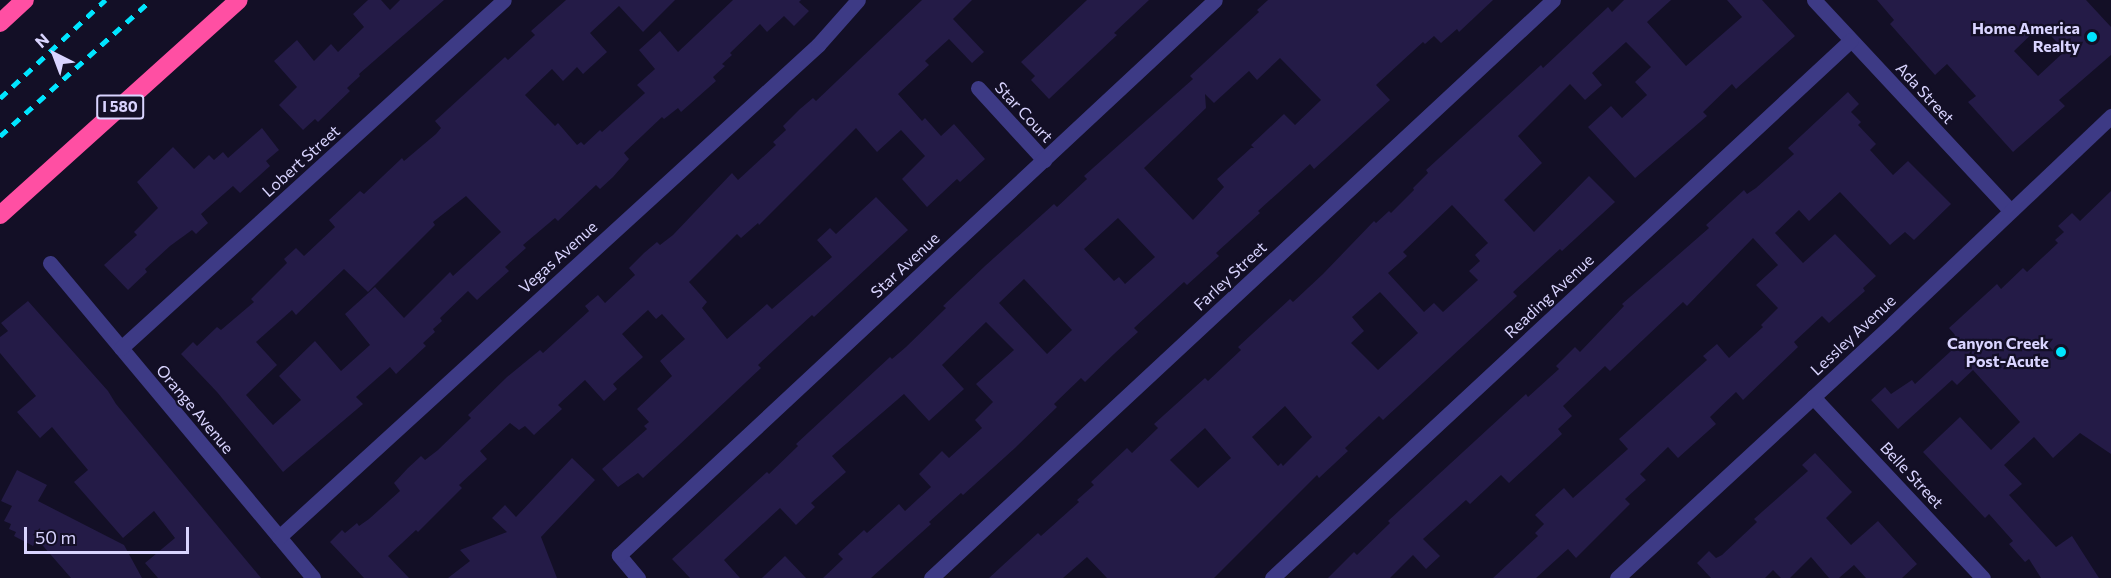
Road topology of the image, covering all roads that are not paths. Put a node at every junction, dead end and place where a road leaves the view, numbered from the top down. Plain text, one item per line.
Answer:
1 (25, 0) edge
2 (239, 0) edge
3 (504, 0) edge
4 (858, 0) edge
5 (1215, 0) edge
6 (1553, 0) edge
7 (1814, 0) edge
8 (0, 23) edge
9 (1851, 40) junction
10 (978, 88) dead end
11 (2111, 116) edge
12 (1044, 160) junction
13 (2010, 210) junction
14 (0, 215) edge
15 (50, 263) dead end
16 (122, 348) junction
17 (1813, 397) junction
18 (279, 537) junction
19 (1976, 575) edge
20 (313, 578) edge
21 (638, 578) edge
22 (931, 578) edge
23 (1272, 578) edge
24 (1617, 578) edge

1 - 8 highway
2 - 14 highway, I 580
3 - 16 street, Lobert Street
4 - 18 street, Vegas Avenue
5 - 12 street, Star Avenue
6 - 22 street, Farley Street
7 - 9 street, Ada Street
9 - 13 street, Ada Street
9 - 23 street, Reading Avenue
10 - 12 street, Star Court
11 - 13 street, Lessley Avenue
12 - 21 street, Star Avenue
13 - 17 street, Lessley Avenue
15 - 16 street, Orange Avenue
16 - 18 street, Orange Avenue
17 - 19 street, Belle Street
17 - 24 street, Lessley Avenue
18 - 20 street, Orange Avenue

